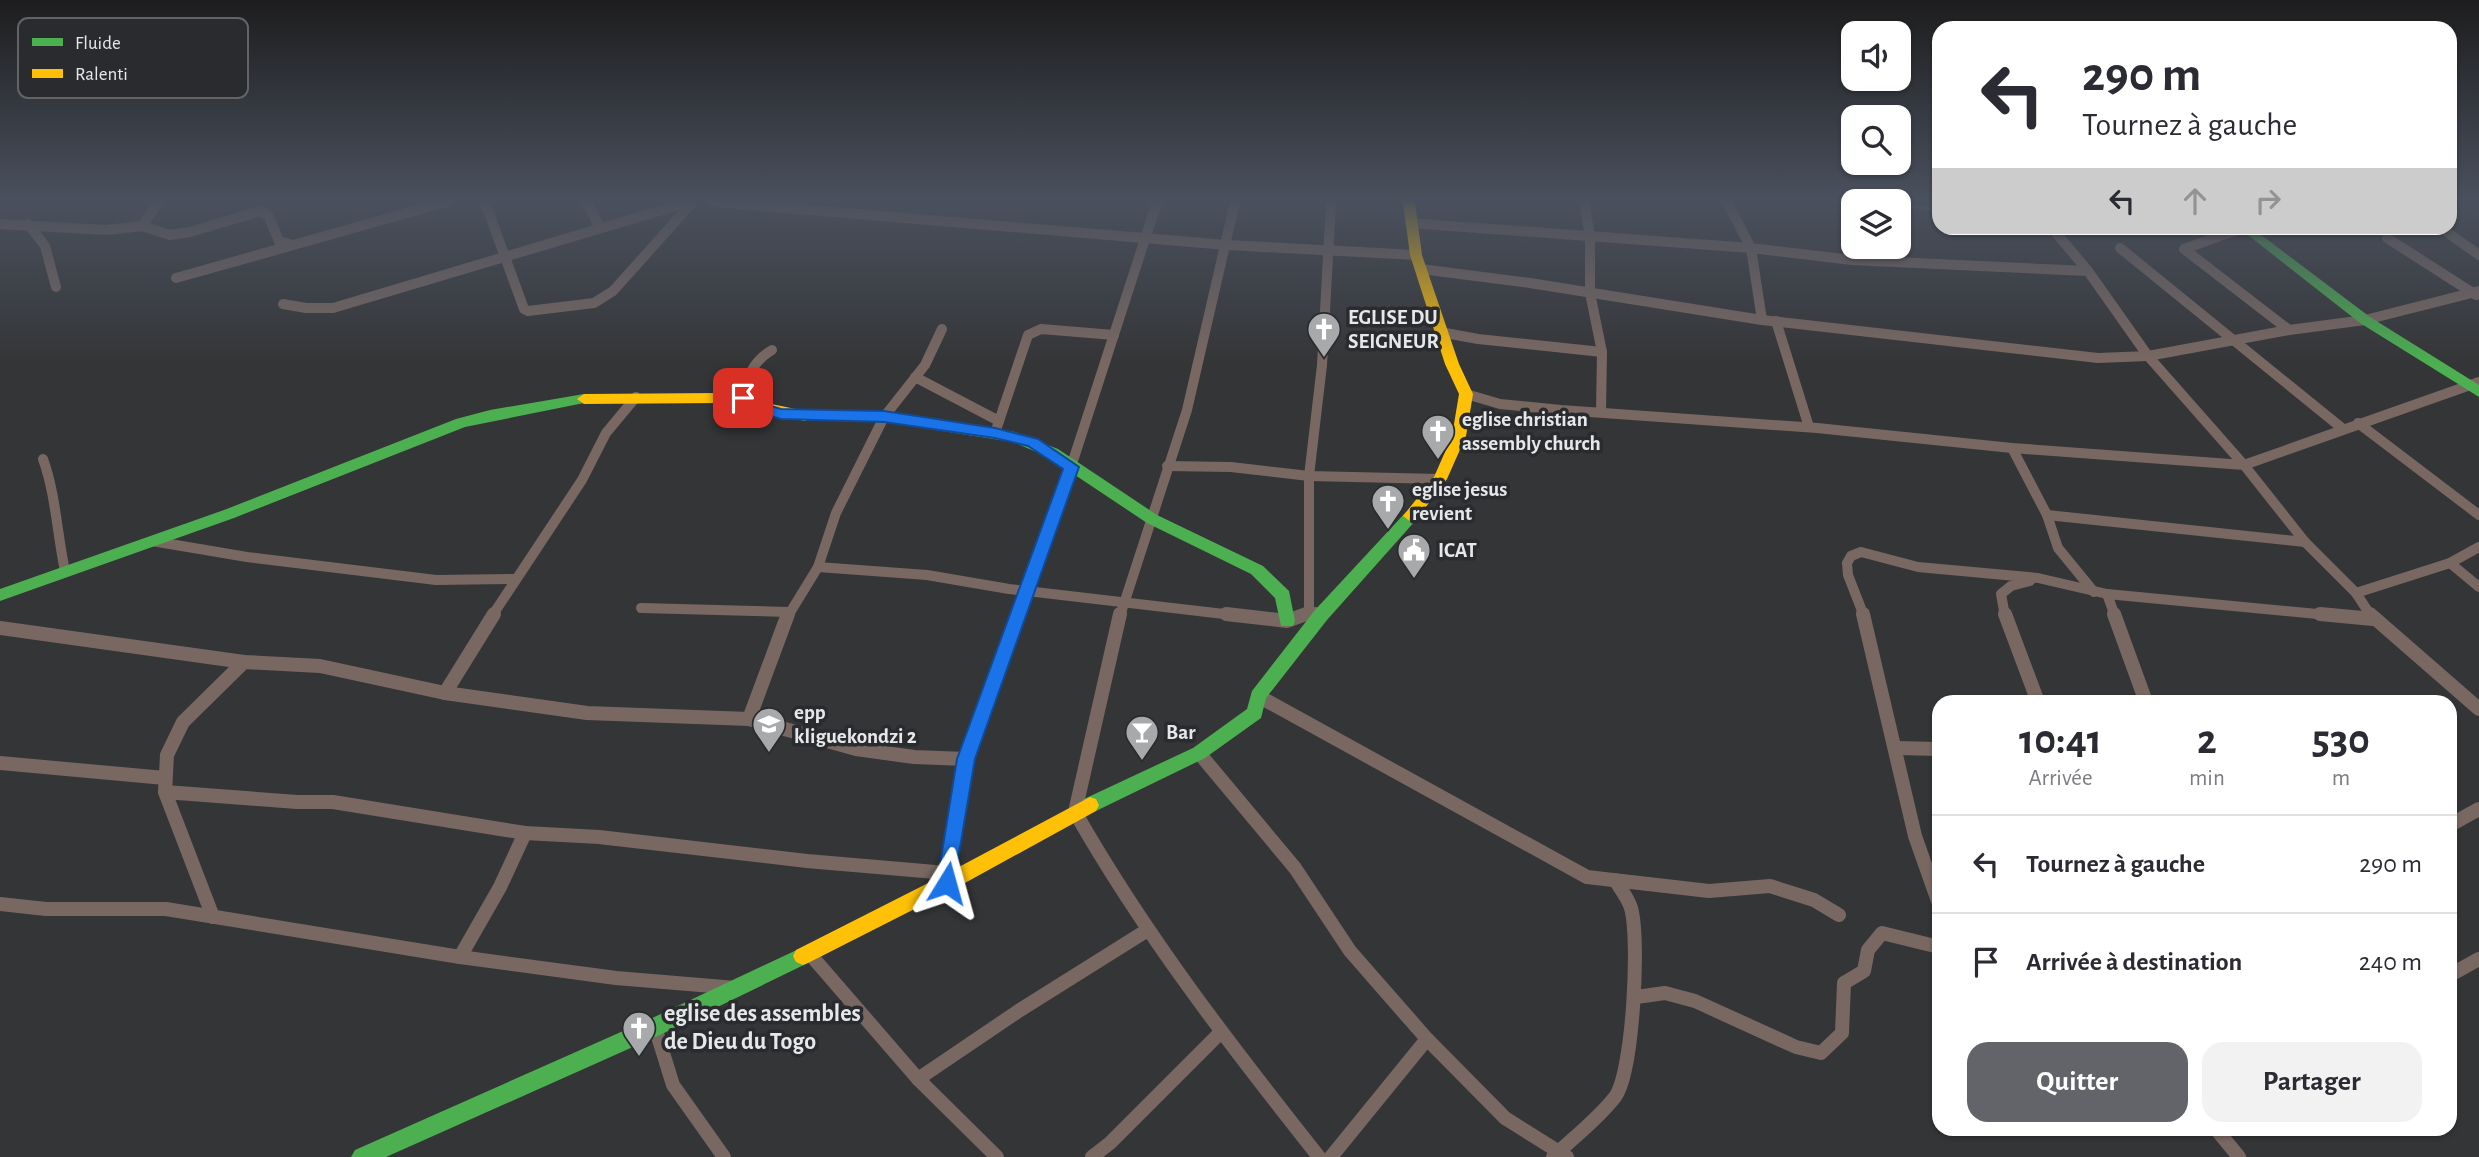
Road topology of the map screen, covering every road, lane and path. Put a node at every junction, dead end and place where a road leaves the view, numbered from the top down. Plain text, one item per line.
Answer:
1 (48, 256) edge
2 (248, 256) edge
3 (511, 256) edge
4 (644, 256) edge
5 (1141, 256) edge
6 (1224, 256) edge
7 (1327, 256) edge
8 (1368, 256) edge
9 (1417, 256) edge
10 (1590, 256) edge
11 (1752, 256) edge
12 (1818, 256) edge
13 (2075, 256) edge
14 (2130, 256) edge
15 (2193, 256) edge
16 (2279, 256) edge
17 (2416, 256) edge
18 (505, 258) junction
19 (1418, 262) junction
20 (2088, 271) junction
21 (176, 278) dead end
22 (56, 287) dead end
23 (1590, 293) junction
24 (2477, 293) edge
25 (283, 304) dead end
26 (1762, 320) junction
27 (2365, 320) junction
28 (1776, 321) junction
29 (942, 329) dead end
30 (2289, 330) junction
31 (1440, 332) junction
32 (1114, 335) junction
33 (2235, 341) junction
34 (772, 350) dead end
35 (1602, 352) junction
36 (2148, 356) junction
37 (915, 377) junction
38 (2476, 386) edge
39 (1466, 394) junction
40 (636, 397) junction
41 (749, 405) junction
42 (1601, 412) junction
43 (884, 416) junction
44 (2358, 423) junction
45 (997, 427) junction
46 (1809, 427) junction
47 (2343, 429) junction
48 (2012, 448) junction
49 (43, 459) dead end
50 (2244, 465) junction
51 (1167, 466) junction
52 (1071, 467) junction
53 (1309, 476) junction
54 (1440, 479) junction
55 (2047, 515) junction
56 (2479, 515) edge
57 (1152, 519) junction
58 (152, 541) junction
59 (2305, 542) junction
60 (2479, 547) edge
61 (2450, 563) junction
62 (818, 567) junction
63 (65, 571) junction
64 (2038, 578) junction
65 (515, 579) junction
66 (2479, 587) edge
67 (1026, 591) junction
68 (2101, 593) junction
69 (2356, 593) junction
70 (0, 595) edge
71 (1123, 603) junction
72 (641, 608) dead end
73 (789, 612) junction
74 (1315, 614) junction
75 (2373, 619) junction
76 (1287, 621) junction
77 (0, 628) edge
78 (244, 662) junction
79 (445, 693) junction
80 (2035, 695) edge
81 (2143, 695) edge
82 (1258, 696) junction
83 (2479, 709) edge
84 (749, 719) junction
85 (1896, 748) junction
86 (1932, 749) edge
87 (1199, 753) junction
88 (966, 759) junction
89 (0, 763) edge
90 (165, 785) junction
91 (2479, 809) edge
92 (1075, 812) junction
93 (2457, 821) edge
94 (525, 834) junction
95 (947, 878) junction
96 (1615, 880) junction
97 (1932, 884) edge
98 (0, 904) edge
99 (1839, 915) dead end
100 (212, 917) junction
101 (1146, 932) junction
102 (1932, 945) edge
103 (809, 953) junction
104 (460, 957) junction
105 (2479, 959) edge
106 (2457, 971) edge
107 (738, 988) junction
108 (1636, 997) junction
109 (655, 1027) junction
110 (1220, 1033) junction
111 (1427, 1039) junction
112 (918, 1079) junction
113 (2222, 1136) edge
114 (1559, 1155) edge
115 (362, 1157) edge
116 (723, 1157) edge
117 (997, 1157) edge
118 (1092, 1157) edge
119 (1319, 1157) edge
120 (1331, 1157) edge
121 (2239, 1157) edge

1 - 22 street
2 - 21 street
3 - 18 street
4 - 18 street
5 - 32 street
6 - 51 street
7 - 53 street
8 - 19 street
9 - 19 street
10 - 23 street
11 - 26 street
12 - 20 street
13 - 20 street
14 - 33 street
15 - 30 street
16 - 27 street
17 - 24 street
18 - 25 street
19 - 23 street
19 - 31 street
20 - 36 street
23 - 26 street
23 - 35 street
24 - 27 street
26 - 28 street
27 - 30 street
27 - 38 street
28 - 36 street
28 - 46 street
29 - 37 street
30 - 33 street
31 - 35 street
31 - 39 street
32 - 45 street
32 - 52 street
33 - 36 street
33 - 47 street
34 - 41 street
35 - 42 street
36 - 50 street
37 - 43 street
37 - 45 street
38 - 44 street
39 - 42 street
39 - 54 street
40 - 41 street
40 - 58 street
40 - 65 street
41 - 43 street
42 - 46 street
43 - 45 street
43 - 62 street
44 - 47 street
44 - 56 street
45 - 52 street
46 - 48 street
47 - 50 street
48 - 50 street
48 - 55 street
49 - 63 street
50 - 59 street
51 - 53 street
51 - 57 street
52 - 57 street
52 - 67 street
53 - 54 street
53 - 74 street
54 - 74 street
55 - 59 street
55 - 68 street
57 - 71 street
57 - 76 street
58 - 63 street
58 - 65 street
59 - 69 street
60 - 61 street
61 - 66 street
61 - 69 street
62 - 67 street
62 - 73 street
63 - 70 street
64 - 68 street
64 - 80 street
64 - 85 street
65 - 79 street
67 - 71 street
67 - 88 street
68 - 75 street
68 - 81 street
69 - 75 street
71 - 76 street
71 - 92 street
72 - 73 street
73 - 84 street
74 - 76 street
74 - 82 street
75 - 83 street
77 - 78 street
78 - 79 street
78 - 90 street
79 - 84 street
82 - 87 street
82 - 96 street
84 - 88 street
85 - 86 street
85 - 97 street
87 - 92 street
87 - 111 street
88 - 95 street
89 - 90 street
90 - 94 street
90 - 100 street
91 - 93 street
92 - 95 street
92 - 101 street
94 - 95 street
94 - 104 street
95 - 103 street
96 - 99 street
96 - 108 street
98 - 100 street
100 - 104 street
101 - 110 street
101 - 112 street
102 - 108 street
103 - 107 street
103 - 112 street
104 - 107 street
105 - 106 street
107 - 109 street
108 - 114 street
109 - 115 street
109 - 116 street
110 - 118 street
110 - 119 street
111 - 114 street
111 - 120 street
112 - 117 street
113 - 121 street

